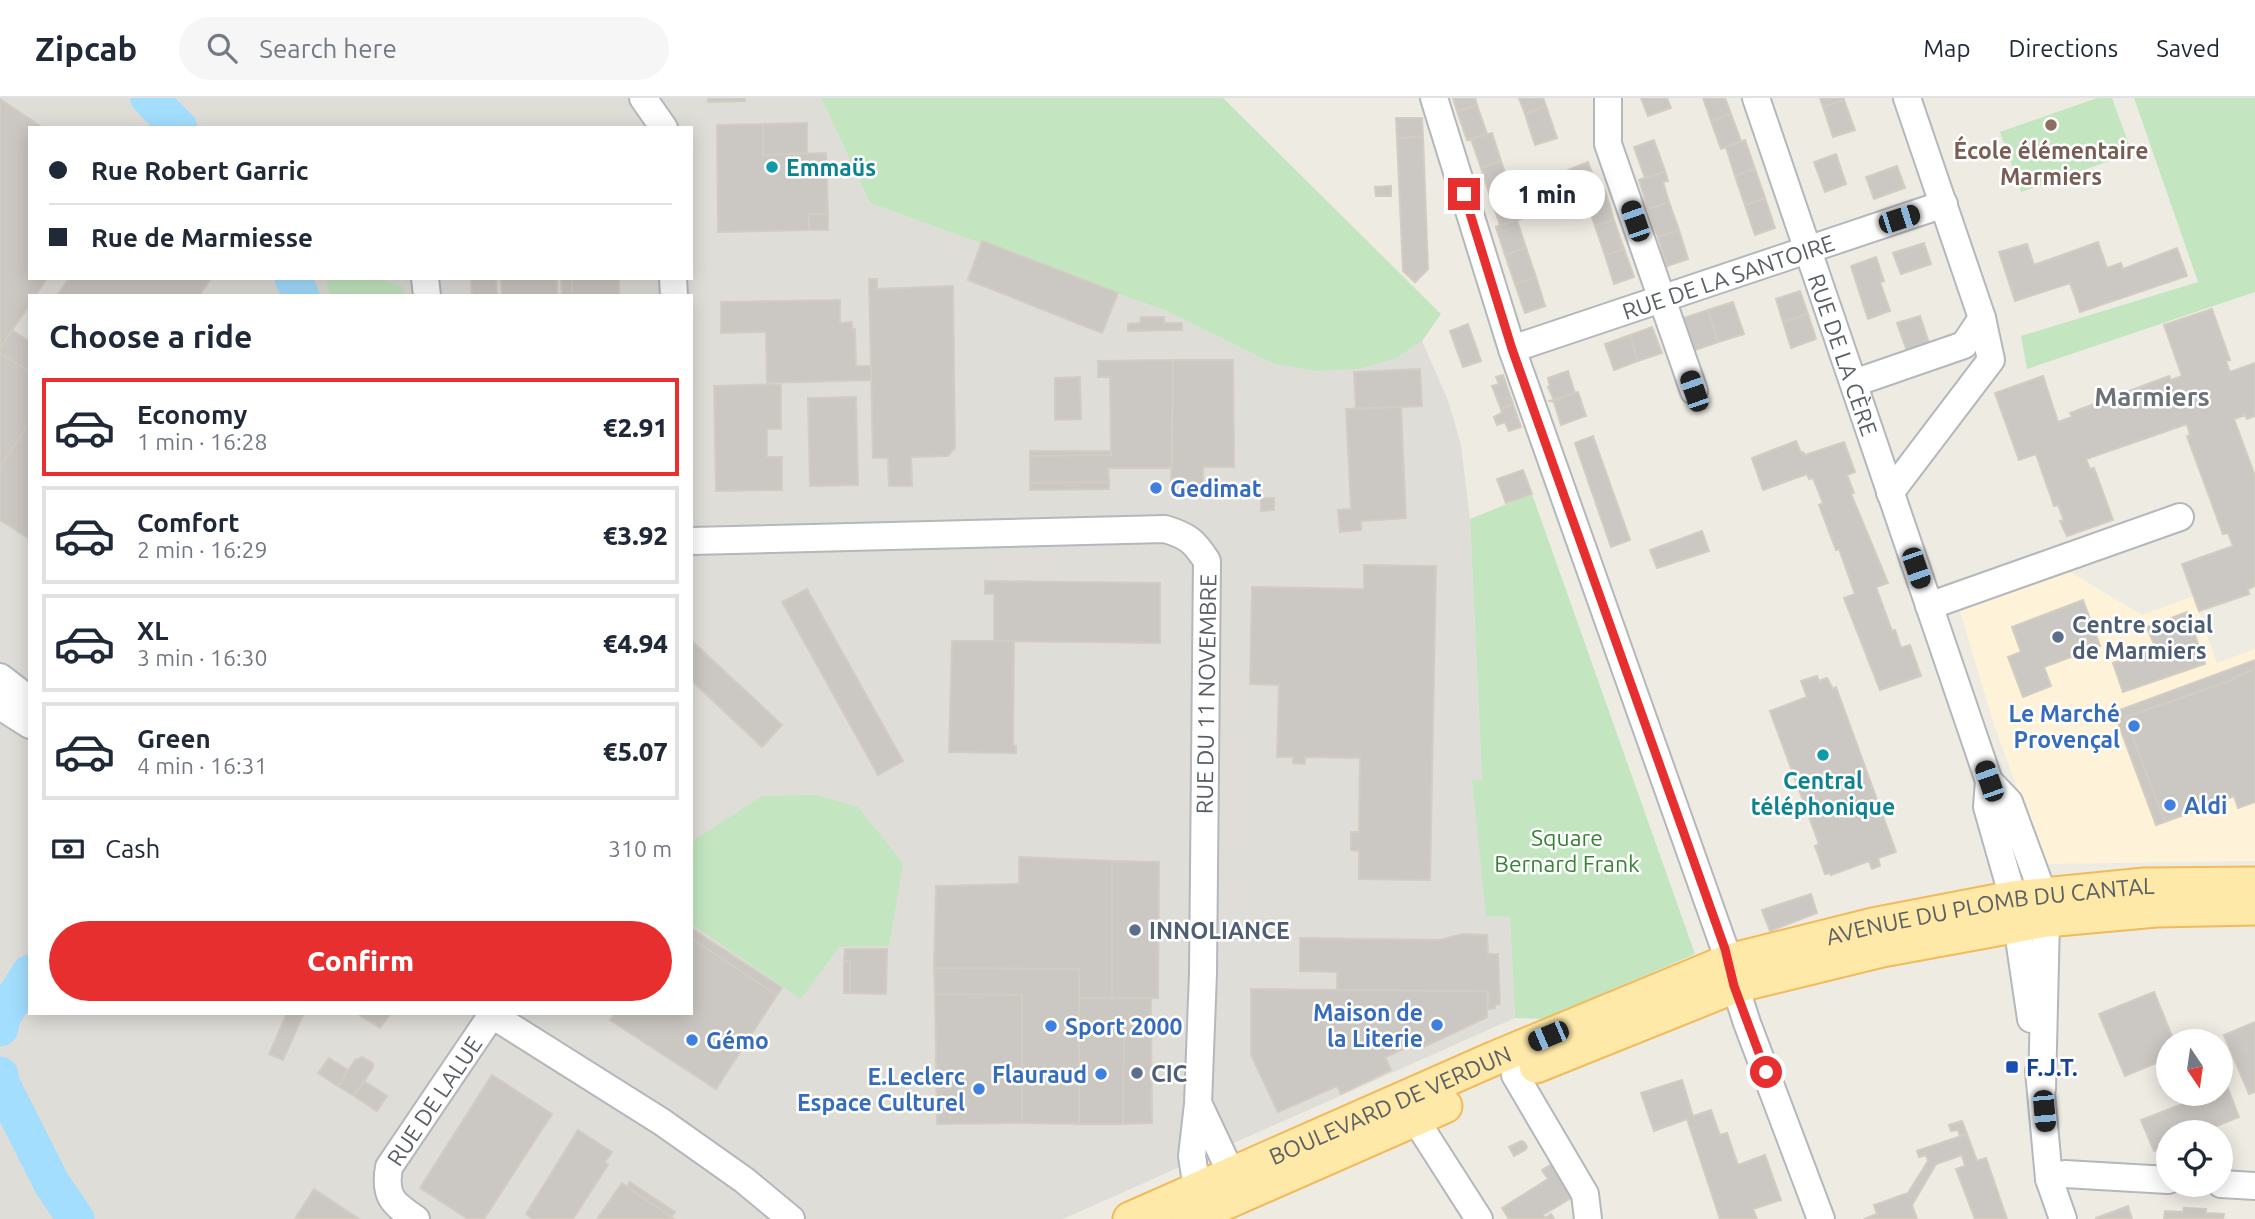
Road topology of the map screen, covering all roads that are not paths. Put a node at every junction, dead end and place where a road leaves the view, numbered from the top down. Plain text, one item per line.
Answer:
1 (643, 98) edge
2 (1434, 98) edge
3 (1608, 98) edge
4 (1756, 98) edge
5 (1907, 98) edge
6 (663, 126) edge
7 (1944, 204) junction
8 (1809, 250) junction
9 (1662, 299) junction
10 (1982, 318) junction
11 (1512, 349) junction
12 (1854, 383) junction
13 (1694, 391) dead end
14 (1891, 492) junction
15 (2180, 517) dead end
16 (693, 541) edge
17 (1929, 606) junction
18 (0, 677) edge
19 (28, 698) edge
20 (0, 706) edge
21 (28, 724) edge
22 (2255, 884) edge
23 (2255, 908) edge
24 (2030, 909) junction
25 (1732, 973) junction
26 (481, 1015) edge
27 (484, 1015) edge
28 (1515, 1074) junction
29 (1198, 1104) junction
30 (1415, 1119) junction
31 (2049, 1179) junction
32 (2156, 1179) edge
33 (2233, 1185) edge
34 (2255, 1186) edge
35 (1209, 1196) edge
36 (416, 1219) edge
37 (791, 1219) edge
38 (1130, 1219) edge
39 (1479, 1219) edge
40 (1588, 1219) edge
41 (1821, 1219) edge
42 (2063, 1219) edge

1 - 6 street
2 - 11 street
3 - 9 street
4 - 8 street, RUE DE LA CÈRE
5 - 7 street
7 - 8 street, RUE DE LA SANTOIRE
7 - 10 street
8 - 9 street, RUE DE LA SANTOIRE
8 - 12 street, RUE DE LA CÈRE
9 - 11 street, RUE DE LA SANTOIRE
9 - 13 street
10 - 12 street
10 - 14 street
11 - 25 street
12 - 14 street, RUE DE LA CÈRE
14 - 17 street, RUE DE LA CÈRE
15 - 17 street
16 - 29 street, RUE DU 11 NOVEMBRE
17 - 24 street, RUE DE LA CÈRE
18 - 19 street
20 - 21 street
22 - 24 main road, AVENUE DU PLOMB DU CANTAL
23 - 24 main road, AVENUE DU PLOMB DU CANTAL
24 - 25 main road, AVENUE DU PLOMB DU CANTAL
24 - 31 street
25 - 28 main road, BOULEVARD DE VERDUN
25 - 35 main road, BOULEVARD DE VERDUN
25 - 41 street
26 - 36 street, RUE DE LALUE
27 - 37 street
28 - 30 main road, BOULEVARD DE VERDUN
28 - 40 street
29 - 35 street, RUE DU 11 NOVEMBRE
29 - 35 street, RUE DU 11 NOVEMBRE
30 - 35 main road, BOULEVARD DE VERDUN
30 - 39 street
31 - 32 street
31 - 42 street
33 - 34 street
35 - 38 main road, BOULEVARD DE VERDUN

